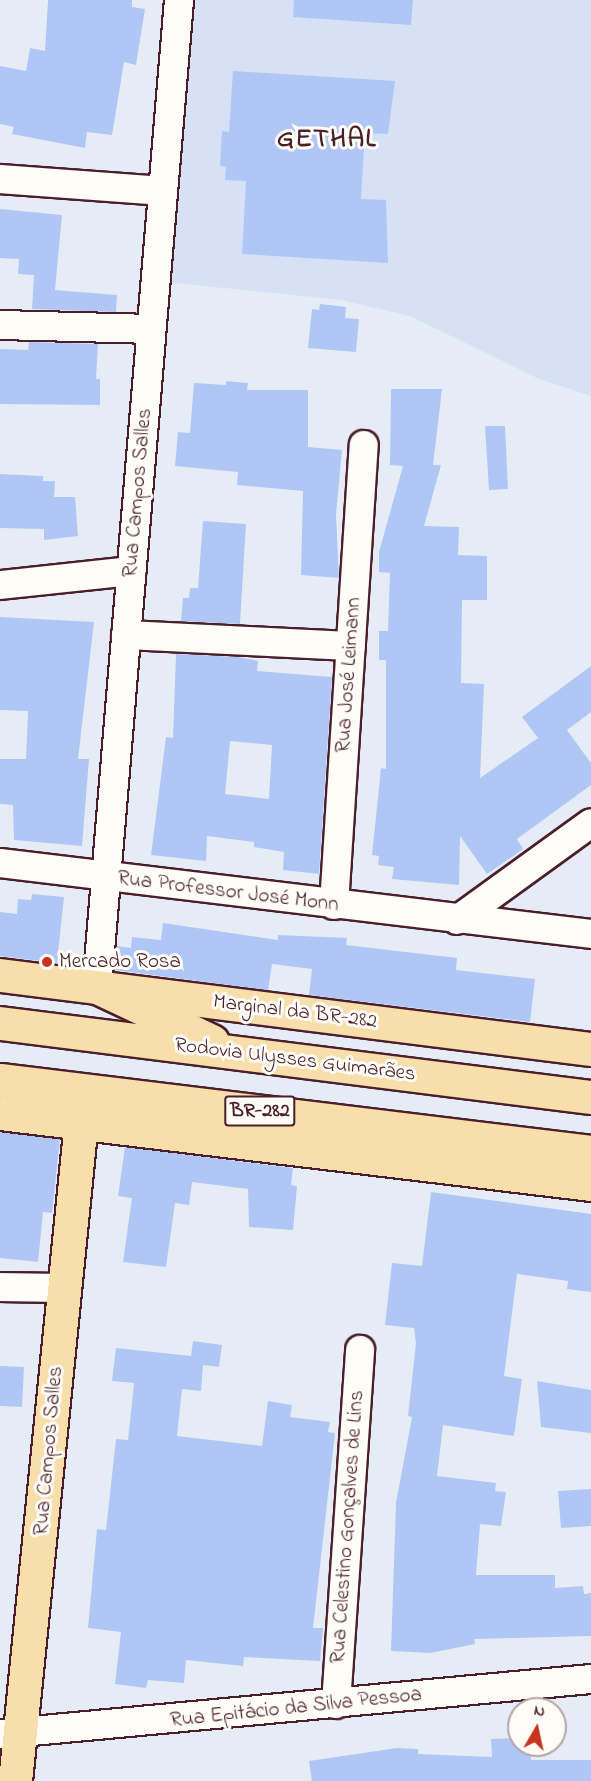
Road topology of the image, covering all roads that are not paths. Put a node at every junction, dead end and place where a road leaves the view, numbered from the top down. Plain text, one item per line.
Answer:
1 (179, 0) edge
2 (0, 179) edge
3 (163, 191) junction
4 (0, 325) edge
5 (151, 329) junction
6 (364, 445) dead end
7 (131, 571) junction
8 (0, 585) edge
9 (126, 635) junction
10 (351, 646) junction
11 (591, 823) edge
12 (0, 863) edge
13 (106, 877) junction
14 (334, 905) junction
15 (457, 920) junction
16 (591, 934) edge
17 (0, 975) edge
18 (97, 987) junction
19 (0, 1023) edge
20 (591, 1049) edge
21 (238, 1053) junction
22 (0, 1080) edge
23 (591, 1097) edge
24 (0, 1113) edge
25 (81, 1121) junction
26 (520, 1143) junction
27 (591, 1152) edge
28 (360, 1154) junction
29 (591, 1184) edge
30 (0, 1287) edge
31 (65, 1288) junction
32 (360, 1350) dead end
33 (591, 1679) edge
34 (336, 1704) junction
35 (11, 1735) edge
36 (15, 1781) edge

1 - 3 street, Rua Campos Salles
2 - 3 street
3 - 5 street, Rua Campos Salles
4 - 5 street
5 - 7 street, Rua Campos Salles
6 - 10 street, Rua José Leimann
7 - 8 street
7 - 9 street, Rua Campos Salles
9 - 10 street
9 - 13 street, Rua Campos Salles
10 - 14 street, Rua José Leimann
11 - 15 street
12 - 13 street, Rua Professor José Monn
13 - 14 street, Rua Professor José Monn
13 - 18 street, Rua Campos Salles
14 - 15 street, Rua Professor José Monn
15 - 16 street, Rua Professor José Monn
17 - 18 main road, Marginal da BR-282
18 - 20 main road, Marginal da BR-282
18 - 21 main road
19 - 21 main road, Rodovia Ulysses Guimarães
21 - 23 main road, Rodovia Ulysses Guimarães
22 - 26 main road, BR-282
24 - 25 main road
25 - 28 main road
25 - 31 main road, Rua Campos Salles
26 - 27 main road, BR-282
26 - 28 main road
28 - 29 main road
30 - 31 street
31 - 35 main road, Rua Campos Salles
32 - 34 street, Rua Celestino Gonçalves de Lins
33 - 34 street, Rua Epitácio da Silva Pessoa
34 - 35 street, Rua Epitácio da Silva Pessoa
35 - 36 main road, Rua Campos Salles

